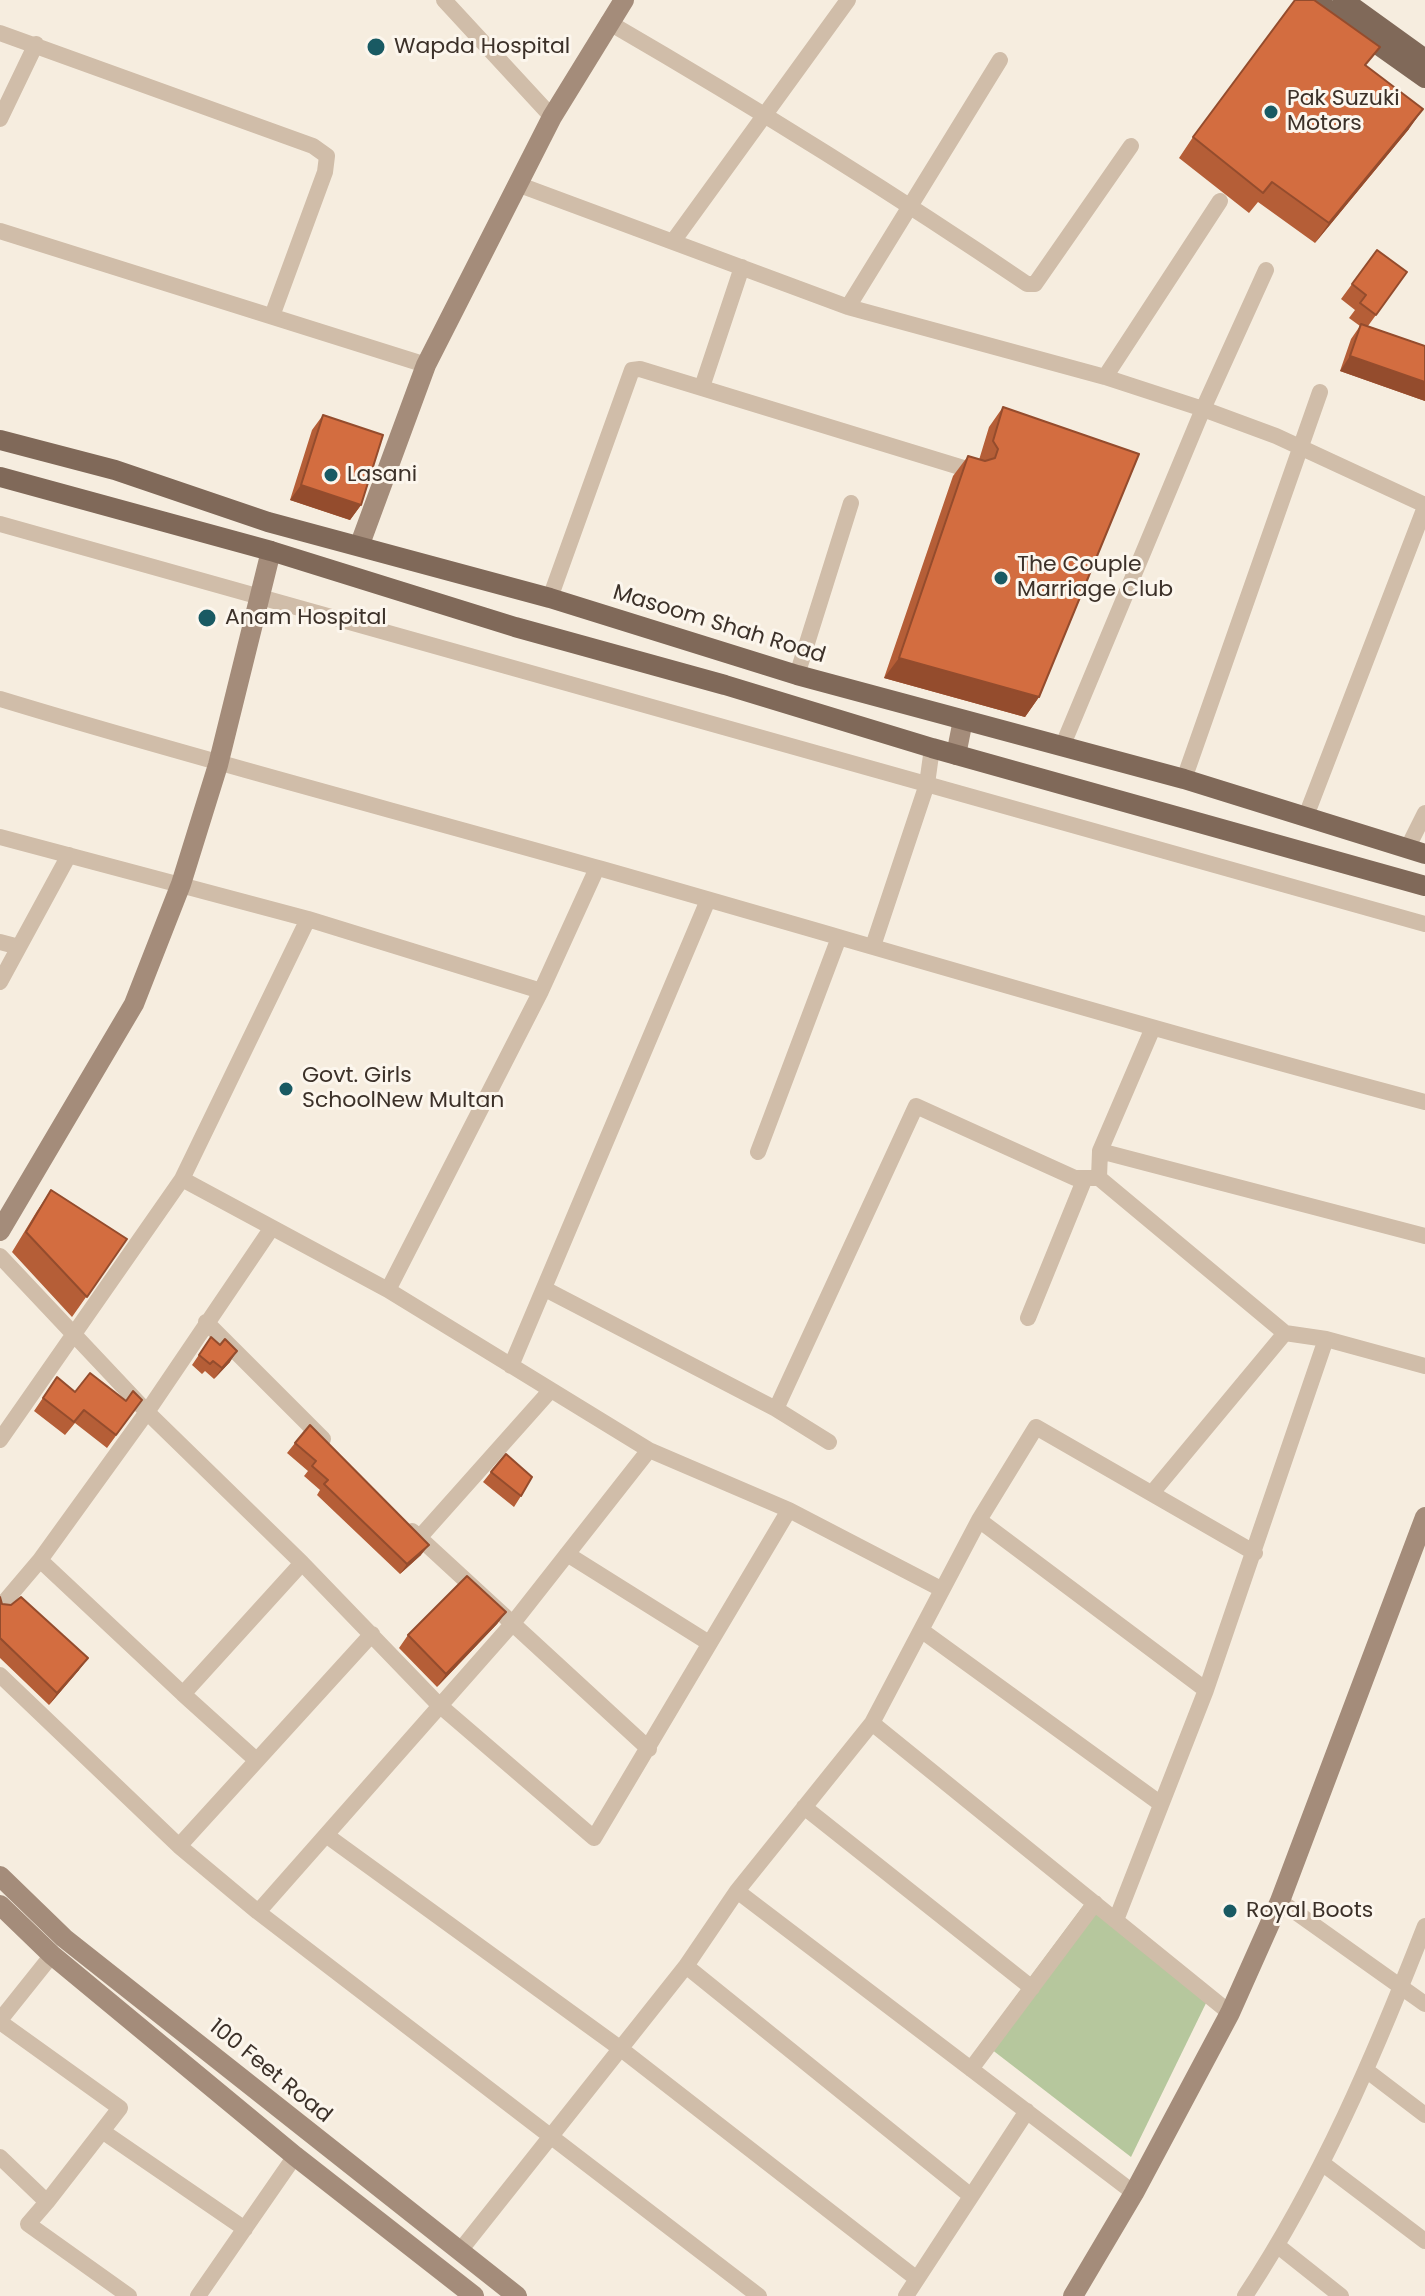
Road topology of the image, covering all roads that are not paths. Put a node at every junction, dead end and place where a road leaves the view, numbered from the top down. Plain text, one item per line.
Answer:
1 (444, 0) edge
2 (624, 0) edge
3 (848, 0) edge
4 (1315, 0) edge
5 (1343, 0) edge
6 (608, 22) junction
7 (0, 33) edge
8 (36, 44) junction
9 (1425, 59) edge
10 (1000, 60) dead end
11 (1425, 78) edge
12 (765, 114) junction
13 (552, 117) junction
14 (0, 119) edge
15 (1131, 146) dead end
16 (517, 184) junction
17 (1220, 201) dead end
18 (910, 205) junction
19 (0, 231) edge
20 (674, 240) junction
21 (742, 267) junction
22 (1266, 270) dead end
23 (848, 307) junction
24 (272, 316) junction
25 (426, 365) junction
26 (1105, 377) junction
27 (702, 387) junction
28 (1320, 392) dead end
29 (1203, 409) junction
30 (0, 440) edge
31 (1300, 447) junction
32 (115, 470) junction
33 (973, 471) edge
34 (0, 477) edge
35 (851, 503) dead end
36 (1425, 506) edge
37 (106, 507) junction
38 (0, 524) edge
39 (360, 544) junction
40 (271, 551) junction
41 (524, 592) junction
42 (260, 597) junction
43 (550, 598) junction
44 (515, 627) junction
45 (797, 675) junction
46 (0, 699) edge
47 (963, 720) junction
48 (1062, 747) junction
49 (932, 748) junction
50 (956, 755) junction
51 (218, 765) junction
52 (1184, 779) junction
53 (927, 784) junction
54 (1425, 813) edge
55 (1306, 816) junction
56 (0, 837) edge
57 (1416, 851) edge
58 (69, 855) junction
59 (597, 868) junction
60 (181, 884) junction
61 (1425, 886) edge
62 (708, 900) junction
63 (308, 919) junction
64 (1425, 924) edge
65 (838, 940) junction
66 (0, 942) edge
67 (873, 946) junction
68 (19, 947) junction
69 (0, 982) edge
70 (541, 991) junction
71 (1152, 1030) junction
72 (1425, 1102) edge
73 (1100, 1151) junction
74 (758, 1152) dead end
75 (1092, 1178) junction
76 (182, 1179) junction
77 (271, 1229) junction
78 (0, 1231) edge
79 (1425, 1236) edge
80 (0, 1256) edge
81 (545, 1289) junction
82 (388, 1290) junction
83 (1028, 1318) dead end
84 (206, 1322) junction
85 (1285, 1333) junction
86 (76, 1335) junction
87 (1326, 1339) junction
88 (511, 1366) junction
89 (1425, 1366) edge
90 (550, 1391) junction
91 (776, 1409) junction
92 (147, 1412) junction
93 (0, 1440) edge
94 (829, 1442) dead end
95 (649, 1450) junction
96 (337, 1453) edge
97 (1152, 1493) junction
98 (789, 1510) junction
99 (399, 1517) edge
100 (1425, 1517) edge
101 (979, 1520) junction
102 (419, 1538) junction
103 (1255, 1553) junction
104 (567, 1554) junction
105 (40, 1560) junction
106 (302, 1563) junction
107 (941, 1589) junction
108 (0, 1607) edge
109 (513, 1623) junction
110 (921, 1630) junction
111 (372, 1634) junction
112 (709, 1643) junction
113 (0, 1675) edge
114 (1206, 1690) junction
115 (183, 1694) junction
116 (438, 1704) junction
117 (872, 1723) junction
118 (649, 1749) junction
119 (255, 1759) junction
120 (1161, 1804) junction
121 (804, 1807) junction
122 (326, 1835) junction
123 (179, 1846) junction
124 (0, 1876) edge
125 (737, 1891) junction
126 (1280, 1901) junction
127 (1095, 1903) junction
128 (0, 1905) edge
129 (258, 1912) junction
130 (1116, 1920) junction
131 (1425, 1926) edge
132 (52, 1955) junction
133 (686, 1966) junction
134 (1402, 1986) junction
135 (1032, 1988) junction
136 (1425, 2004) edge
137 (1230, 2013) junction
138 (0, 2021) edge
139 (621, 2049) junction
140 (971, 2069) junction
141 (1366, 2070) junction
142 (1027, 2111) junction
143 (1425, 2115) edge
144 (102, 2131) junction
145 (551, 2138) junction
146 (295, 2156) junction
147 (0, 2157) edge
148 (1322, 2163) junction
149 (1134, 2193) junction
150 (971, 2196) junction
151 (47, 2202) junction
152 (245, 2229) junction
153 (1425, 2241) edge
154 (1278, 2246) junction
155 (459, 2252) junction
156 (917, 2279) junction
157 (463, 2293) edge
158 (129, 2296) edge
159 (198, 2296) edge
160 (517, 2296) edge
161 (759, 2296) edge
162 (906, 2296) edge
163 (1073, 2296) edge
164 (1245, 2296) edge
165 (1341, 2296) edge

1 - 13 street
2 - 6 main road
3 - 12 street
4 - 11 main road
5 - 9 main road
6 - 12 street
6 - 13 main road
7 - 8 street
8 - 14 street
8 - 24 street
10 - 18 street
12 - 18 street
12 - 20 street
13 - 16 main road
15 - 18 street
16 - 20 street
16 - 25 main road
17 - 26 street
18 - 23 street
19 - 24 street
20 - 21 street
21 - 23 street
21 - 27 street
22 - 29 street
23 - 26 street
24 - 25 street
25 - 39 main road
26 - 29 street
27 - 33 street
27 - 43 street
28 - 31 street
29 - 31 street
29 - 48 street
30 - 32 main road, Masoom Shah Road
31 - 36 street
31 - 52 street
32 - 37 main road
32 - 39 main road, Masoom Shah Road
34 - 37 main road
35 - 45 street
36 - 55 street
37 - 40 main road
38 - 42 street
39 - 41 main road, Masoom Shah Road
40 - 42 main road
40 - 44 main road
41 - 43 main road, Masoom Shah Road
41 - 44 main road
42 - 51 main road
42 - 53 street
43 - 45 main road, Masoom Shah Road
44 - 49 main road
45 - 47 main road, Masoom Shah Road
46 - 51 street
47 - 48 main road, Masoom Shah Road
47 - 50 main road
48 - 52 main road, Masoom Shah Road
49 - 50 main road
49 - 53 street
50 - 61 main road
51 - 59 street
51 - 60 main road
52 - 55 main road, Masoom Shah Road
53 - 64 street
53 - 67 street
54 - 57 street
55 - 57 main road, Masoom Shah Road
56 - 58 street
58 - 60 street
58 - 68 street
59 - 62 street
59 - 70 street
60 - 63 street
60 - 78 main road
62 - 65 street
62 - 81 street
63 - 70 street
63 - 76 street
65 - 67 street
65 - 74 street
66 - 68 street
67 - 71 street
68 - 69 street
70 - 82 street
71 - 72 street
71 - 73 street
73 - 75 street
73 - 79 street
75 - 83 street
75 - 85 street
75 - 91 street
76 - 77 street
76 - 86 street
77 - 82 street
77 - 84 street
80 - 86 street
81 - 88 street
81 - 91 street
82 - 88 street
84 - 92 street
84 - 96 street
85 - 87 street
85 - 97 street
86 - 92 street
86 - 93 street
87 - 89 street
87 - 103 street
88 - 90 street
90 - 95 street
90 - 102 street
91 - 94 street
92 - 105 street
92 - 106 street
95 - 98 street
95 - 104 street
97 - 101 street
97 - 103 street
98 - 107 street
98 - 112 street
99 - 102 street
100 - 126 main road
101 - 107 street
101 - 114 street
102 - 109 street
103 - 114 street
104 - 109 street
104 - 112 street
105 - 108 street
105 - 115 street
106 - 111 street
106 - 115 street
107 - 110 street
109 - 116 street
109 - 118 street
110 - 117 street
110 - 120 street
111 - 116 street
111 - 119 street
112 - 118 street
113 - 123 street
114 - 120 street
115 - 119 street
116 - 118 street
116 - 122 street
117 - 121 street
117 - 127 street
119 - 123 street
120 - 130 street
121 - 125 street
121 - 135 street
122 - 129 street
122 - 139 street
123 - 129 street
124 - 155 main road, 100 Feet Road
125 - 133 street
125 - 140 street
126 - 134 street
126 - 137 main road
127 - 130 street
127 - 135 street
128 - 132 main road
129 - 145 street
130 - 137 street
131 - 134 street
132 - 138 street
132 - 146 main road
133 - 139 street
133 - 150 street
134 - 136 street
134 - 141 street
135 - 140 street
137 - 149 main road
138 - 144 street
139 - 145 street
139 - 156 street
140 - 142 street
141 - 143 street
141 - 148 street
142 - 149 street
142 - 150 street
144 - 151 street
144 - 152 street
145 - 155 street
145 - 161 street
146 - 152 street
146 - 157 main road
147 - 151 street
148 - 153 street
148 - 154 street
149 - 163 main road
150 - 156 street
151 - 158 street
152 - 159 street
154 - 164 street
154 - 165 street
155 - 160 main road, 100 Feet Road
156 - 162 street

